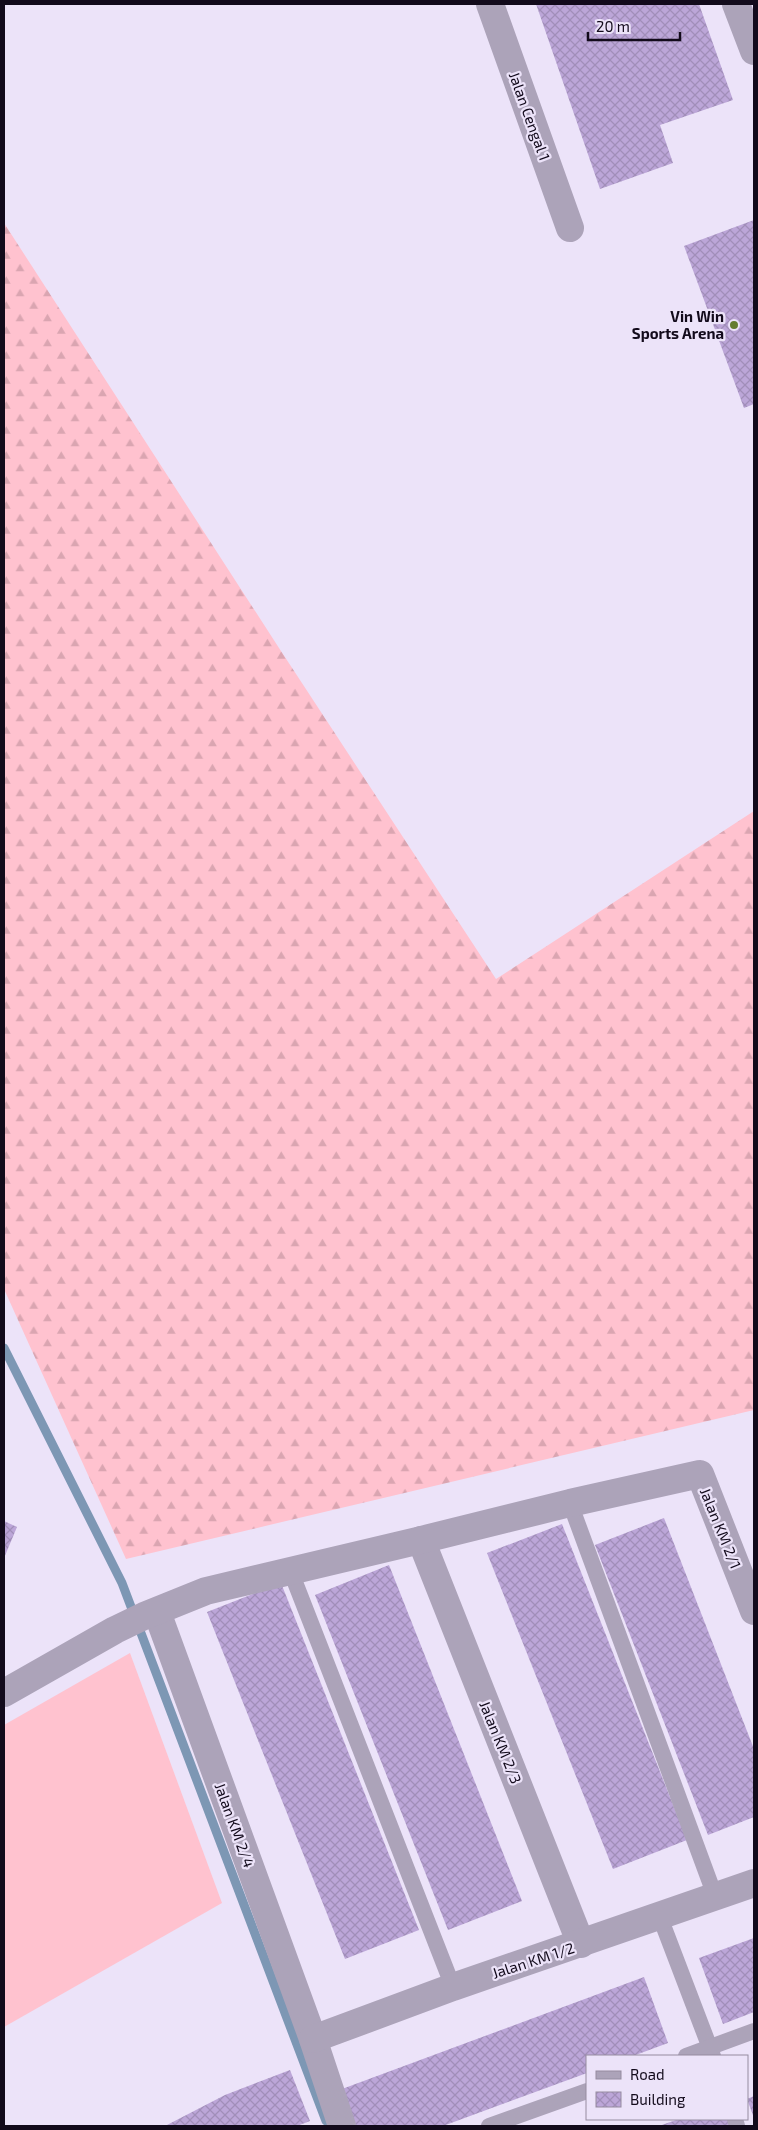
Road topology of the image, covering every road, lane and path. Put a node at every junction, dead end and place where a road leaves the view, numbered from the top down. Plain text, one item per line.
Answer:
1 (490, 4) edge
2 (736, 4) edge
3 (754, 51) edge
4 (570, 228) dead end
5 (570, 1502) junction
6 (421, 1540) junction
7 (291, 1572) junction
8 (747, 1574) edge
9 (754, 1610) edge
10 (151, 1614) junction
11 (4, 1693) edge
12 (754, 1883) edge
13 (715, 1896) junction
14 (660, 1917) junction
15 (581, 1944) junction
16 (453, 1987) junction
17 (754, 2031) edge
18 (313, 2039) junction
19 (712, 2052) edge
20 (692, 2055) edge
21 (586, 2092) edge
22 (342, 2126) edge
23 (488, 2126) edge

1 - 4 street, Jalan Cengal 1
2 - 3 street
5 - 6 street
5 - 8 street, Jalan KM 2/1
5 - 13 lane
6 - 7 street
6 - 15 street, Jalan KM 2/3
7 - 10 street
7 - 16 lane
8 - 9 street, Jalan KM 2/1
10 - 11 street
10 - 18 street, Jalan KM 2/4
12 - 13 street, Jalan KM 1/2
13 - 14 street, Jalan KM 1/2
14 - 15 street, Jalan KM 1/2
14 - 19 lane
15 - 16 street, Jalan KM 1/2
16 - 18 street, Jalan KM 1/2
17 - 19 lane
18 - 22 street, Jalan KM 2/4
19 - 20 lane
21 - 23 lane

